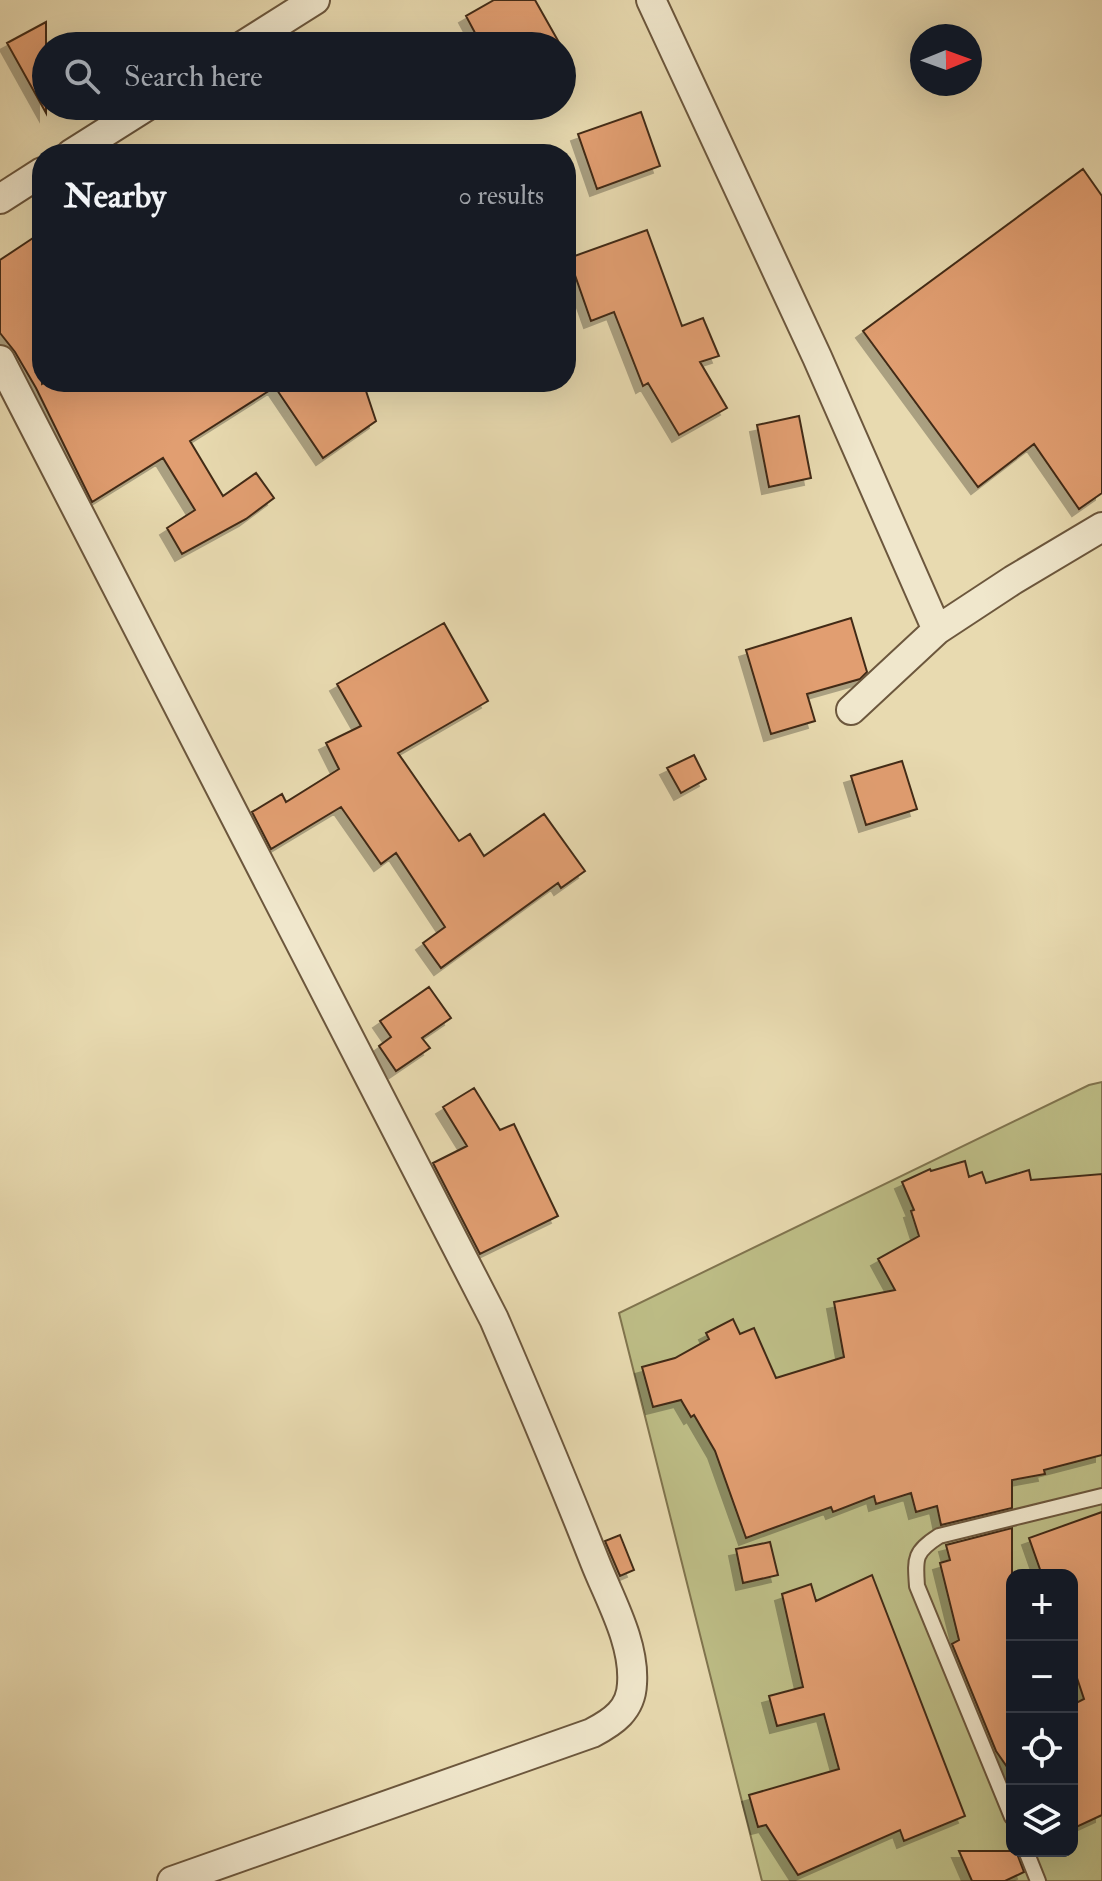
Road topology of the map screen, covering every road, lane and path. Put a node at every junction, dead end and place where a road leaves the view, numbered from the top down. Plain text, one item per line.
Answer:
1 (315, 0) edge
2 (651, 0) edge
3 (264, 32) edge
4 (125, 120) edge
5 (87, 144) edge
6 (32, 178) edge
7 (0, 199) edge
8 (0, 360) edge
9 (1102, 527) edge
10 (937, 630) junction
11 (851, 710) dead end
12 (1102, 1496) edge
13 (1006, 1802) edge
14 (1028, 1857) edge
15 (172, 1881) edge
16 (1038, 1881) edge

1 - 3 street
2 - 10 street
4 - 5 street
6 - 7 street
8 - 15 street
9 - 10 street
10 - 11 street
12 - 13 lane
14 - 16 lane

